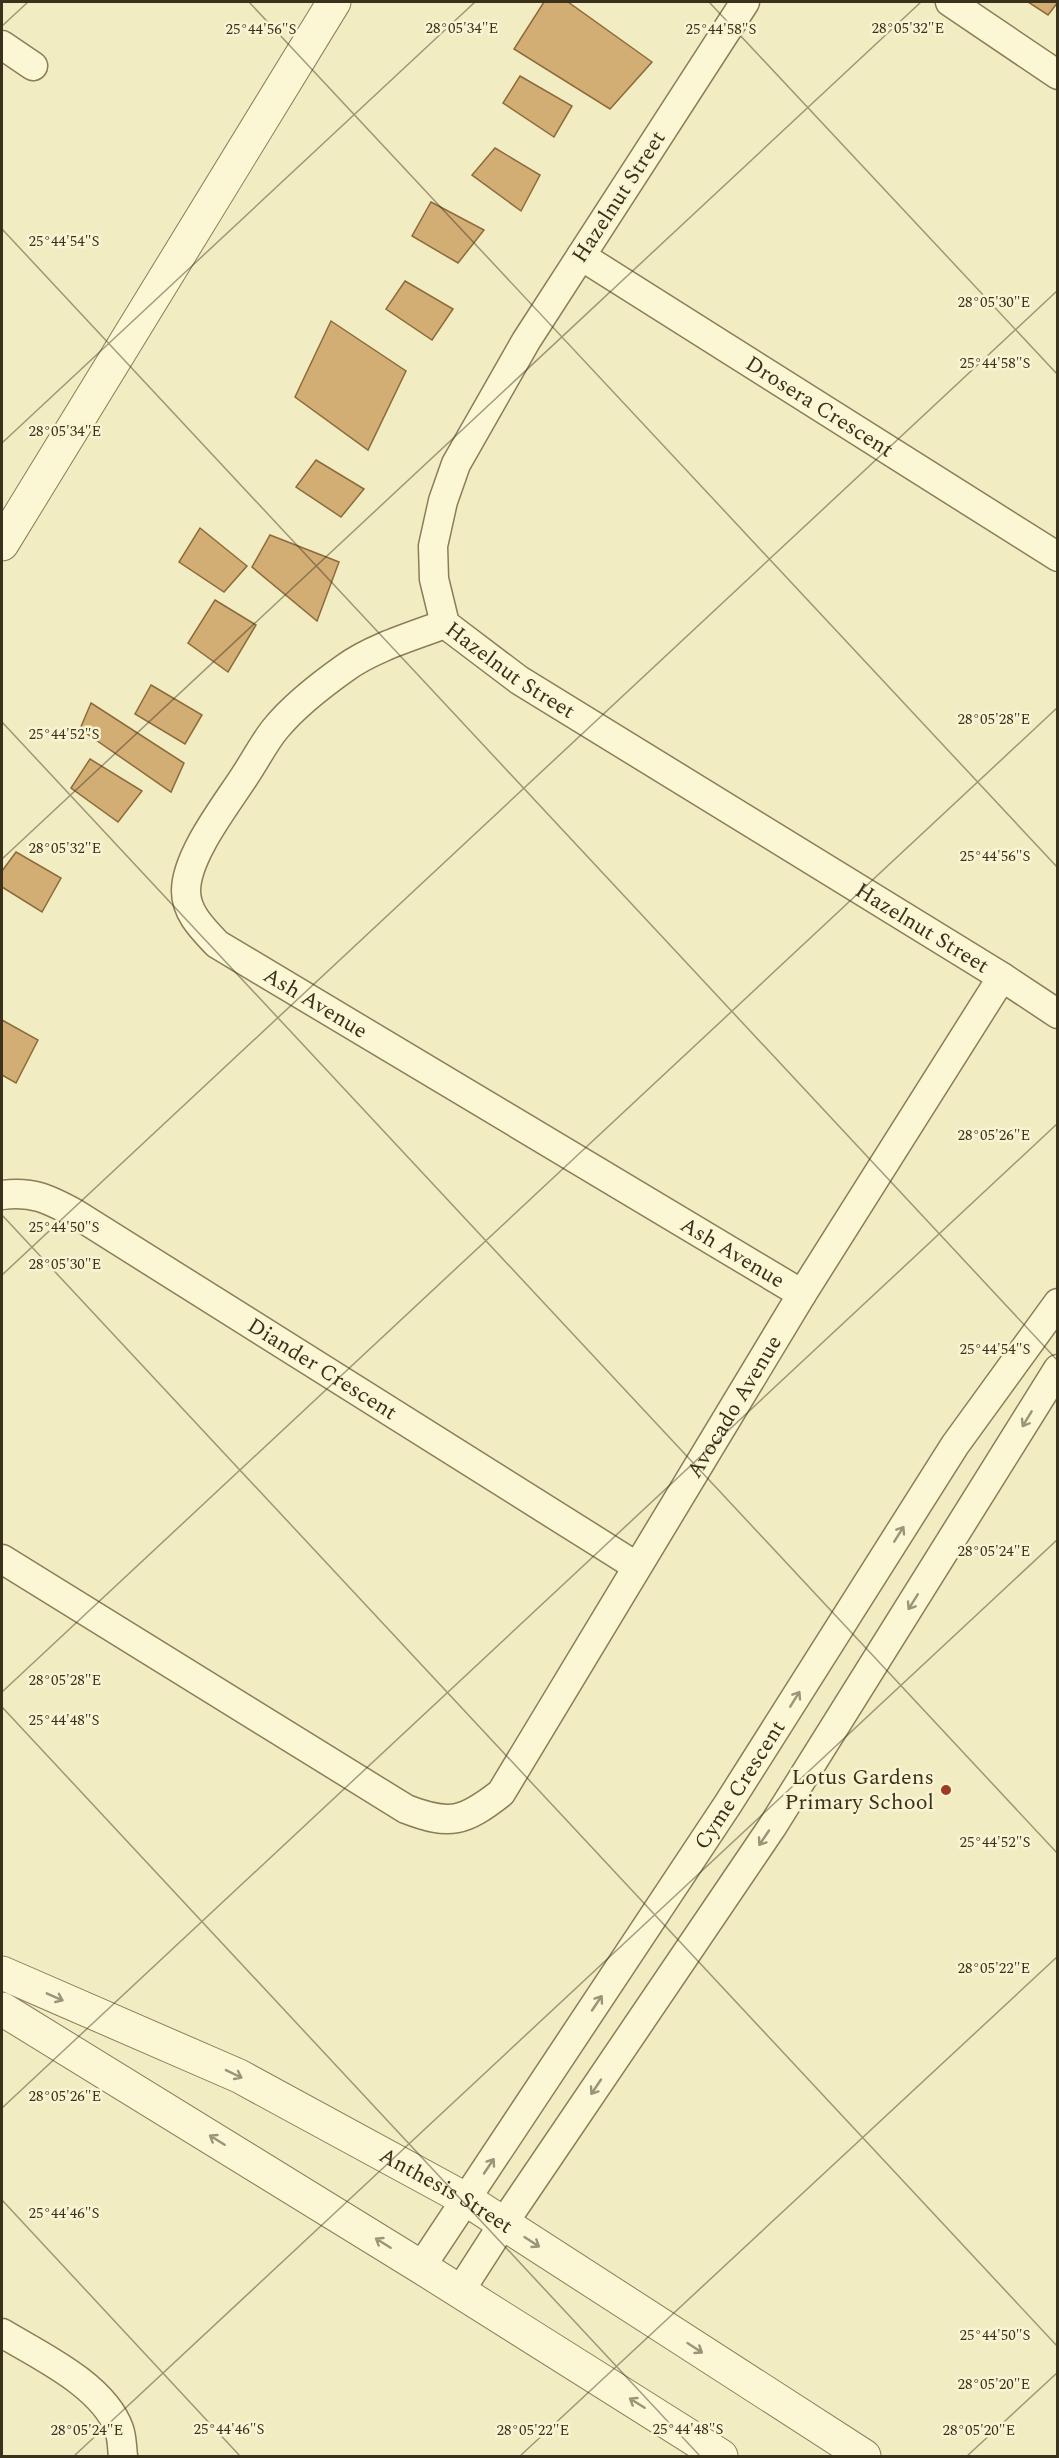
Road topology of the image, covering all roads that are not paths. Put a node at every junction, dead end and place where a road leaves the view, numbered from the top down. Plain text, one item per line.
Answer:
1 (334, 2) edge
2 (745, 2) edge
3 (950, 2) edge
4 (2, 45) edge
5 (33, 66) dead end
6 (1058, 75) edge
7 (581, 256) junction
8 (10, 511) edge
9 (2, 544) edge
10 (1058, 558) edge
11 (445, 624) junction
12 (1002, 977) junction
13 (1058, 1014) edge
14 (2, 1195) edge
15 (802, 1294) junction
16 (1058, 1303) edge
17 (1058, 1369) edge
18 (2, 1558) edge
19 (636, 1566) junction
20 (2, 1973) edge
21 (2, 2009) edge
22 (467, 2200) junction
23 (503, 2224) junction
24 (422, 2267) junction
25 (460, 2291) junction
26 (2, 2333) edge
27 (123, 2457) edge
28 (722, 2457) edge
29 (864, 2457) edge

1 - 8 street
2 - 7 street, Hazelnut Street
3 - 6 street
4 - 5 street
7 - 10 street, Drosera Crescent
7 - 11 street, Hazelnut Street
8 - 9 street
11 - 12 street, Hazelnut Street
11 - 15 street, Ash Avenue
12 - 13 street, Hazelnut Street
12 - 15 street, Avocado Avenue
14 - 19 street, Diander Crescent
15 - 19 street, Avocado Avenue
22 -> 16 street, Cyme Crescent
17 -> 23 street
18 - 19 street, Avocado Avenue
20 -> 22 street, Anthesis Street
24 -> 21 street
22 - 23 street, Anthesis Street
22 - 24 street, Cyme Crescent
23 - 25 street
23 -> 29 street, Anthesis Street
24 - 25 street
28 -> 25 street
26 - 27 street

